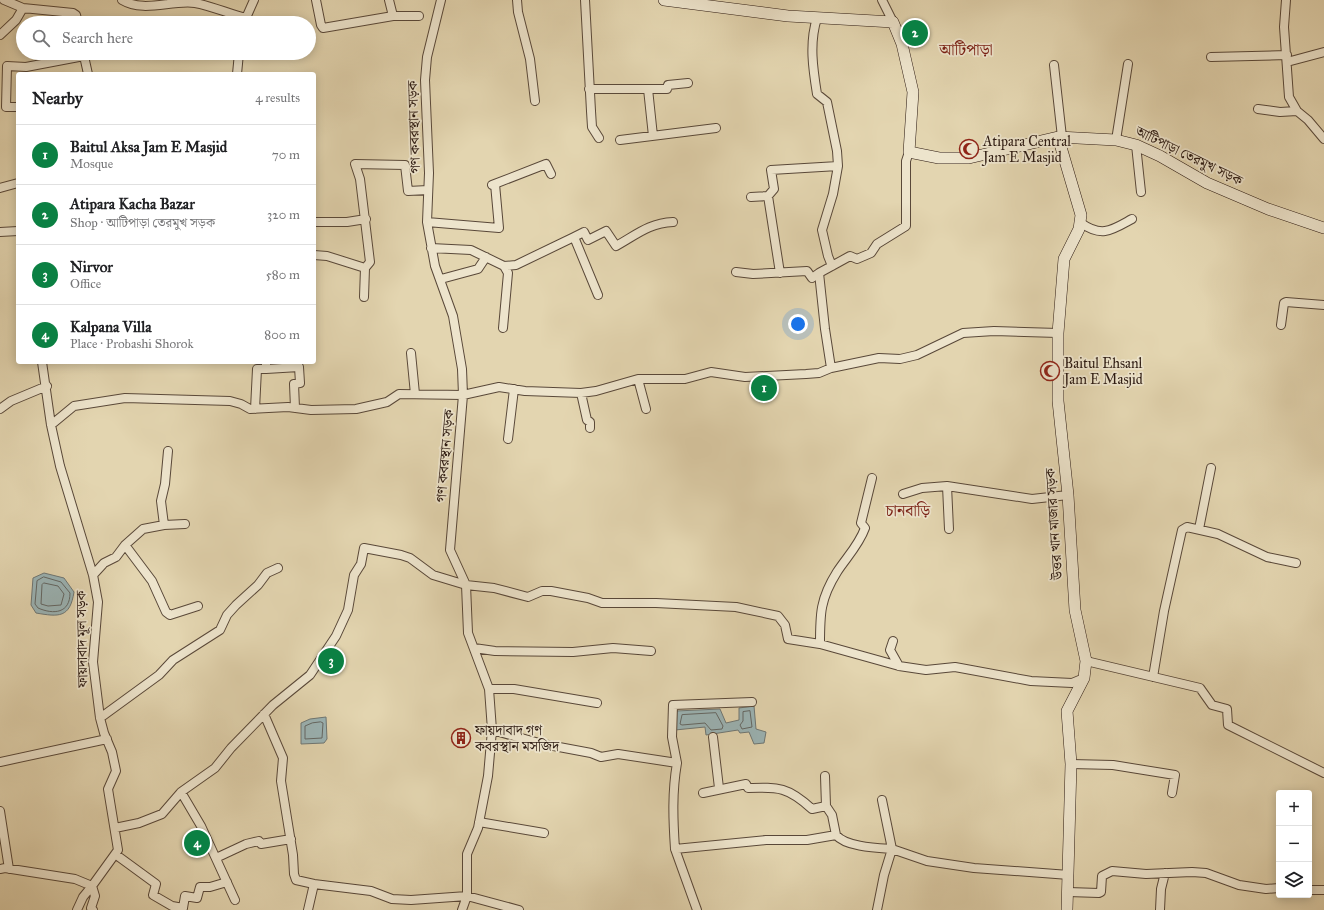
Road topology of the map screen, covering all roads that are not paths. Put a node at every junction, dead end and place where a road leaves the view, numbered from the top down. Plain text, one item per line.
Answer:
1 (4, 0) edge
2 (122, 0) edge
3 (254, 0) edge
4 (316, 0) edge
5 (389, 0) edge
6 (441, 0) edge
7 (517, 0) edge
8 (585, 0) edge
9 (664, 0) edge
10 (882, 0) edge
11 (1286, 0) edge
12 (22, 5) edge
13 (18, 16) edge
14 (76, 16) edge
15 (232, 16) edge
16 (248, 16) edge
17 (393, 16) junction
18 (419, 16) dead end
19 (817, 18) junction
20 (16, 20) edge
21 (893, 22) junction
22 (0, 35) edge
23 (1324, 52) edge
24 (1211, 57) dead end
25 (1287, 58) junction
26 (57, 60) edge
27 (85, 60) edge
28 (238, 60) edge
29 (1128, 64) dead end
30 (1054, 65) dead end
31 (88, 72) edge
32 (237, 72) edge
33 (3, 83) edge
34 (688, 83) dead end
35 (589, 89) junction
36 (648, 89) junction
37 (535, 101) dead end
38 (16, 107) edge
39 (1258, 109) dead end
40 (1297, 111) junction
41 (716, 128) dead end
42 (654, 136) junction
43 (1060, 137) junction
44 (599, 138) dead end
45 (1324, 139) edge
46 (620, 140) dead end
47 (1116, 140) junction
48 (1136, 145) junction
49 (909, 152) junction
50 (838, 166) junction
51 (551, 174) dead end
52 (16, 184) edge
53 (0, 188) edge
54 (428, 190) junction
55 (1141, 192) dead end
56 (768, 196) junction
57 (751, 197) dead end
58 (366, 219) junction
59 (1132, 219) dead end
60 (316, 222) edge
61 (427, 222) junction
62 (673, 222) dead end
63 (1081, 222) junction
64 (1324, 228) edge
65 (16, 231) edge
66 (0, 232) edge
67 (574, 237) junction
68 (430, 248) junction
69 (316, 255) edge
70 (486, 257) junction
71 (504, 266) junction
72 (832, 266) junction
73 (365, 268) junction
74 (736, 272) dead end
75 (780, 273) junction
76 (819, 273) junction
77 (441, 279) junction
78 (598, 295) dead end
79 (364, 297) dead end
80 (1324, 305) edge
81 (1281, 325) dead end
82 (503, 328) dead end
83 (1058, 333) junction
84 (412, 353) dead end
85 (42, 364) edge
86 (266, 365) edge
87 (831, 368) junction
88 (638, 379) junction
89 (47, 386) junction
90 (514, 389) junction
91 (581, 392) junction
92 (415, 394) junction
93 (464, 395) junction
94 (295, 408) junction
95 (0, 409) edge
96 (255, 409) junction
97 (646, 409) dead end
98 (51, 425) junction
99 (590, 428) dead end
100 (508, 440) dead end
101 (168, 451) dead end
102 (1211, 468) dead end
103 (872, 478) dead end
104 (947, 486) junction
105 (903, 494) dead end
106 (1068, 495) junction
107 (185, 524) dead end
108 (164, 525) junction
109 (949, 529) dead end
110 (1199, 529) junction
111 (125, 545) junction
112 (1296, 563) dead end
113 (278, 568) dead end
114 (93, 575) junction
115 (466, 585) junction
116 (198, 606) dead end
117 (893, 640) dead end
118 (820, 644) junction
119 (474, 648) junction
120 (651, 651) dead end
121 (1086, 661) junction
122 (899, 666) junction
123 (1153, 677) junction
124 (1084, 678) junction
125 (489, 689) junction
126 (752, 702) dead end
127 (597, 703) dead end
128 (264, 714) junction
129 (100, 718) junction
130 (492, 730) junction
131 (713, 737) dead end
132 (107, 739) junction
133 (0, 762) edge
134 (677, 763) junction
135 (1071, 764) junction
136 (1324, 773) edge
137 (825, 776) dead end
138 (720, 788) junction
139 (181, 792) junction
140 (703, 793) dead end
141 (1172, 793) dead end
142 (882, 800) dead end
143 (826, 806) junction
144 (0, 810) edge
145 (479, 822) junction
146 (115, 828) junction
147 (544, 832) dead end
148 (836, 835) junction
149 (291, 839) junction
150 (675, 849) junction
151 (892, 849) junction
152 (115, 854) junction
153 (216, 858) junction
154 (0, 869) edge
155 (9, 869) junction
156 (1165, 873) junction
157 (1069, 875) junction
158 (227, 882) junction
159 (314, 884) junction
160 (92, 886) junction
161 (1276, 888) edge
162 (1312, 890) edge
163 (1324, 890) edge
164 (1068, 892) junction
165 (467, 896) junction
166 (235, 900) dead end
167 (78, 910) edge
168 (93, 910) edge
169 (308, 910) edge
170 (462, 910) edge
171 (519, 910) edge
172 (697, 910) edge
173 (877, 910) edge
174 (1067, 910) edge
175 (1160, 910) edge

1 - 12 street
2 - 15 street
3 - 16 street
4 - 17 street
5 - 17 street
6 - 54 street, গণ কবরস্থান সড়ক
7 - 37 street
8 - 35 street
9 - 19 main road
10 - 21 street
11 - 25 street
12 - 13 street
12 - 14 street
17 - 18 street
19 - 21 main road
19 - 50 street
20 - 22 street
21 - 49 main road
23 - 25 street
24 - 25 street
25 - 40 street
26 - 33 street
27 - 31 street
28 - 32 street
29 - 47 street
30 - 43 street
33 - 38 street
34 - 36 street
35 - 36 street
35 - 44 street
36 - 42 street
39 - 40 street
40 - 45 street
41 - 42 street
42 - 46 street
43 - 47 main road, আটিপাড়া তেরমুখ সড়ক
43 - 49 main road, আটিপাড়া তেরমুখ সড়ক
43 - 63 main road
47 - 48 main road, আটিপাড়া তেরমুখ সড়ক
48 - 55 street
48 - 64 main road, আটিপাড়া তেরমুখ সড়ক
49 - 72 street
50 - 56 street
50 - 72 street
51 - 61 street
52 - 53 street
54 - 58 street
54 - 61 street, গণ কবরস্থান সড়ক
56 - 57 street
56 - 75 street
58 - 60 street
58 - 73 street
59 - 63 street
61 - 68 street, গণ কবরস্থান সড়ক
62 - 67 street
63 - 83 main road, উত্তর খান মাজার সড়ক
65 - 66 street
67 - 71 street
67 - 78 street
68 - 70 street
68 - 77 street, গণ কবরস্থান সড়ক
69 - 73 street
70 - 71 street
70 - 77 street
71 - 82 street
72 - 76 street
73 - 79 street
74 - 75 street
75 - 76 street
76 - 87 street
77 - 93 street, গণ কবরস্থান সড়ক
80 - 81 street
83 - 87 street
83 - 106 main road, উত্তর খান মাজার সড়ক
84 - 92 street
85 - 89 street, ফায়দাবাদ মূল সড়ক
86 - 94 street
86 - 96 street
87 - 88 street
88 - 91 street
88 - 97 street
89 - 95 street
89 - 98 street, ফায়দাবাদ মূল সড়ক
90 - 91 street
90 - 93 street
90 - 100 street
91 - 99 street
92 - 93 street
92 - 94 street
93 - 115 street, গণ কবরস্থান সড়ক
94 - 96 street
96 - 98 street
98 - 114 street, ফায়দাবাদ মূল সড়ক
101 - 108 street
102 - 110 street
103 - 118 street
104 - 105 street
104 - 106 street
104 - 109 street
106 - 121 main road, উত্তর খান মাজার সড়ক
107 - 108 street
108 - 111 street
110 - 112 street
110 - 123 street
111 - 114 street
111 - 116 street
113 - 129 street
114 - 129 street, ফায়দাবাদ মূল সড়ক
115 - 118 street
115 - 119 street, গণ কবরস্থান সড়ক
115 - 128 street
117 - 122 street
118 - 122 street
119 - 120 street
119 - 125 street, গণ কবরস্থান সড়ক
121 - 123 street
121 - 124 main road, উত্তর খান মাজার সড়ক
122 - 124 street
123 - 136 street
124 - 135 main road, উত্তর খান মাজার সড়ক
125 - 127 street
125 - 130 street, গণ কবরস্থান সড়ক
126 - 134 street
128 - 139 street
128 - 149 street
129 - 132 street, ফায়দাবাদ মূল সড়ক
130 - 134 street
130 - 145 street, গণ কবরস্থান সড়ক
131 - 138 street
132 - 133 street
132 - 146 street, ফায়দাবাদ মূল সড়ক
134 - 150 street
135 - 141 street
135 - 157 main road, উত্তর খান মাজার সড়ক
137 - 143 street
138 - 140 street
138 - 143 street
139 - 146 street
139 - 153 street
142 - 151 street
143 - 148 street
144 - 155 street
145 - 147 street
145 - 165 street, গণ কবরস্থান সড়ক
146 - 152 street, ফায়দাবাদ মূল সড়ক
148 - 150 street
148 - 151 street
149 - 153 street
149 - 159 street
150 - 172 street
151 - 157 street
151 - 173 street
152 - 158 street
152 - 160 street
153 - 158 street
154 - 155 street
155 - 160 street
156 - 161 street
156 - 164 street
156 - 175 street
157 - 164 main road, উত্তর খান মাজার সড়ক
158 - 166 street
159 - 165 street
159 - 169 street
160 - 167 street
160 - 168 street
162 - 163 street
164 - 174 main road, উত্তর খান মাজার সড়ক
165 - 170 street, গণ কবরস্থান সড়ক
165 - 171 street

